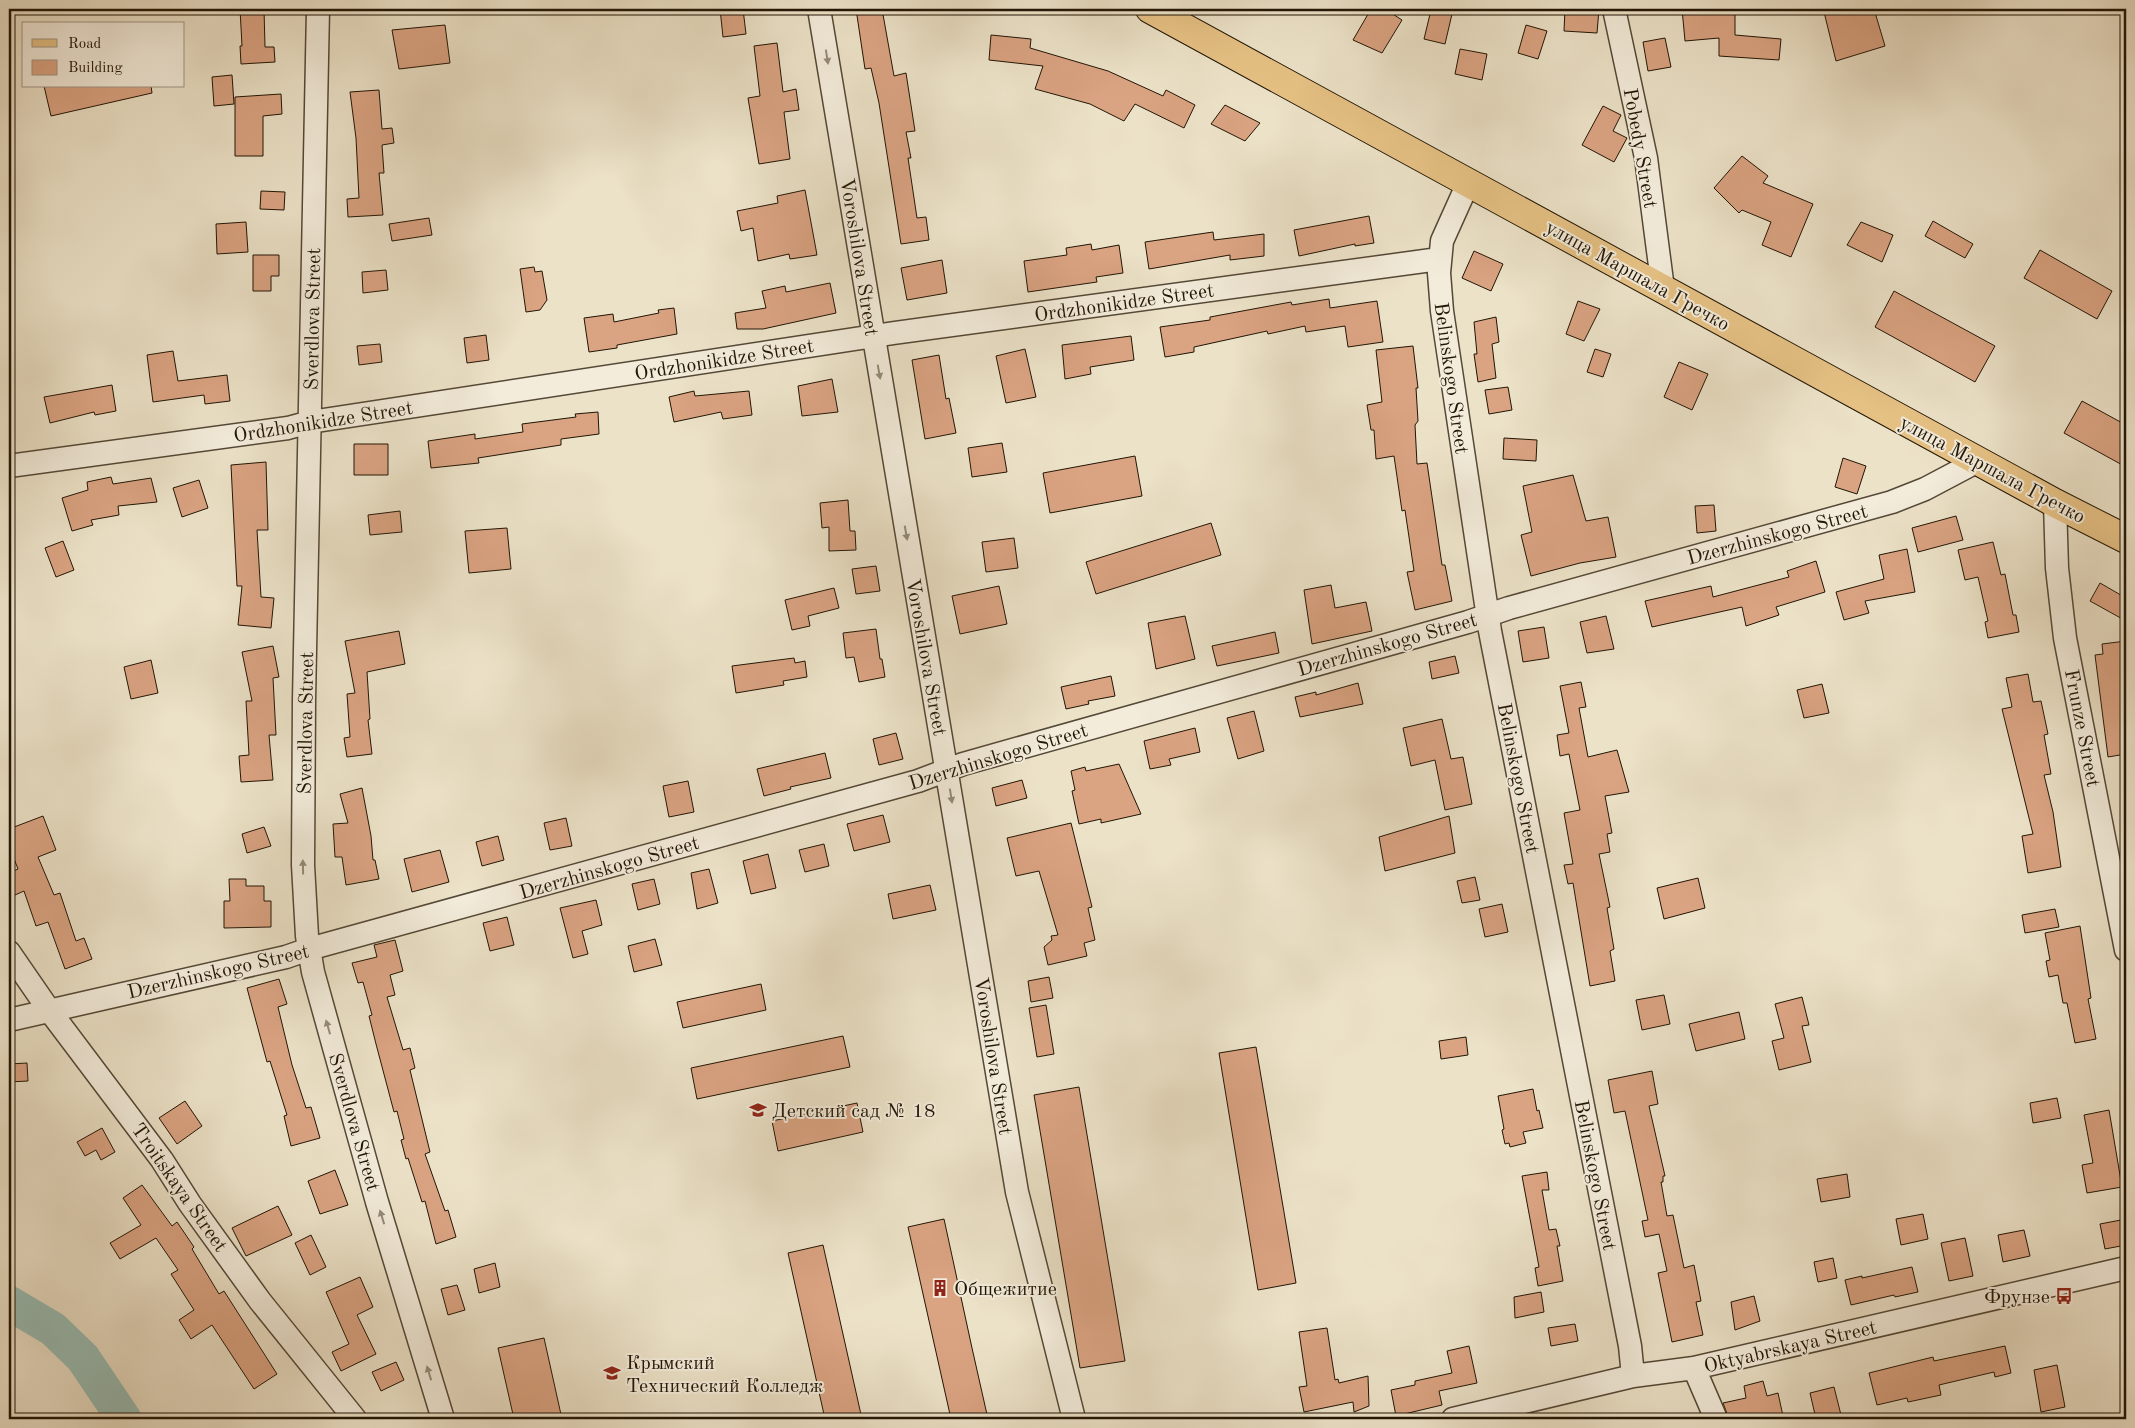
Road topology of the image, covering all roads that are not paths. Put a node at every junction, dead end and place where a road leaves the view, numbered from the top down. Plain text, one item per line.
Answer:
1 (318, 9) edge
2 (819, 9) edge
3 (1150, 9) edge
4 (1614, 9) edge
5 (1469, 181) junction
6 (1439, 259) junction
7 (1663, 289) junction
8 (873, 336) junction
9 (310, 422) junction
10 (1978, 461) junction
11 (9, 466) edge
12 (2055, 503) junction
13 (2126, 539) edge
14 (1487, 615) junction
15 (947, 770) junction
16 (309, 949) junction
17 (2126, 950) edge
18 (9, 952) edge
19 (49, 1010) junction
20 (9, 1020) edge
21 (2126, 1268) edge
22 (1694, 1368) junction
23 (1633, 1376) junction
24 (355, 1419) edge
25 (443, 1419) edge
26 (1074, 1419) edge
27 (1453, 1419) edge
28 (1716, 1419) edge

1 - 9 street, Sverdlova Street
2 -> 8 street, Voroshilova Street
3 - 5 main road, улица Маршала Гречко
4 - 7 street, Pobedy Street
5 - 6 street, Belinskogo Street
5 - 7 main road, улица Маршала Гречко
6 - 8 street, Ordzhonikidze Street
6 - 14 street, Belinskogo Street
7 - 10 main road, улица Маршала Гречко
8 - 9 street, Ordzhonikidze Street
8 -> 15 street, Voroshilova Street
9 - 11 street, Ordzhonikidze Street
16 -> 9 street, Sverdlova Street
10 - 12 main road, улица Маршала Гречко
10 - 14 street, Dzerzhinskogo Street
12 - 13 main road, улица Маршала Гречко
12 - 17 street, Frunze Street
14 - 15 street, Dzerzhinskogo Street
14 - 23 street, Belinskogo Street
15 - 16 street, Dzerzhinskogo Street
15 -> 26 street, Voroshilova Street
16 - 19 street, Dzerzhinskogo Street
25 -> 16 street, Sverdlova Street
18 - 19 street, Troitskaya Street
19 - 20 street, Dzerzhinskogo Street
19 - 24 street, Troitskaya Street
21 - 22 street, Oktyabrskaya Street
22 - 23 street, Oktyabrskaya Street
22 - 28 street
23 - 27 street, Oktyabrskaya Street

